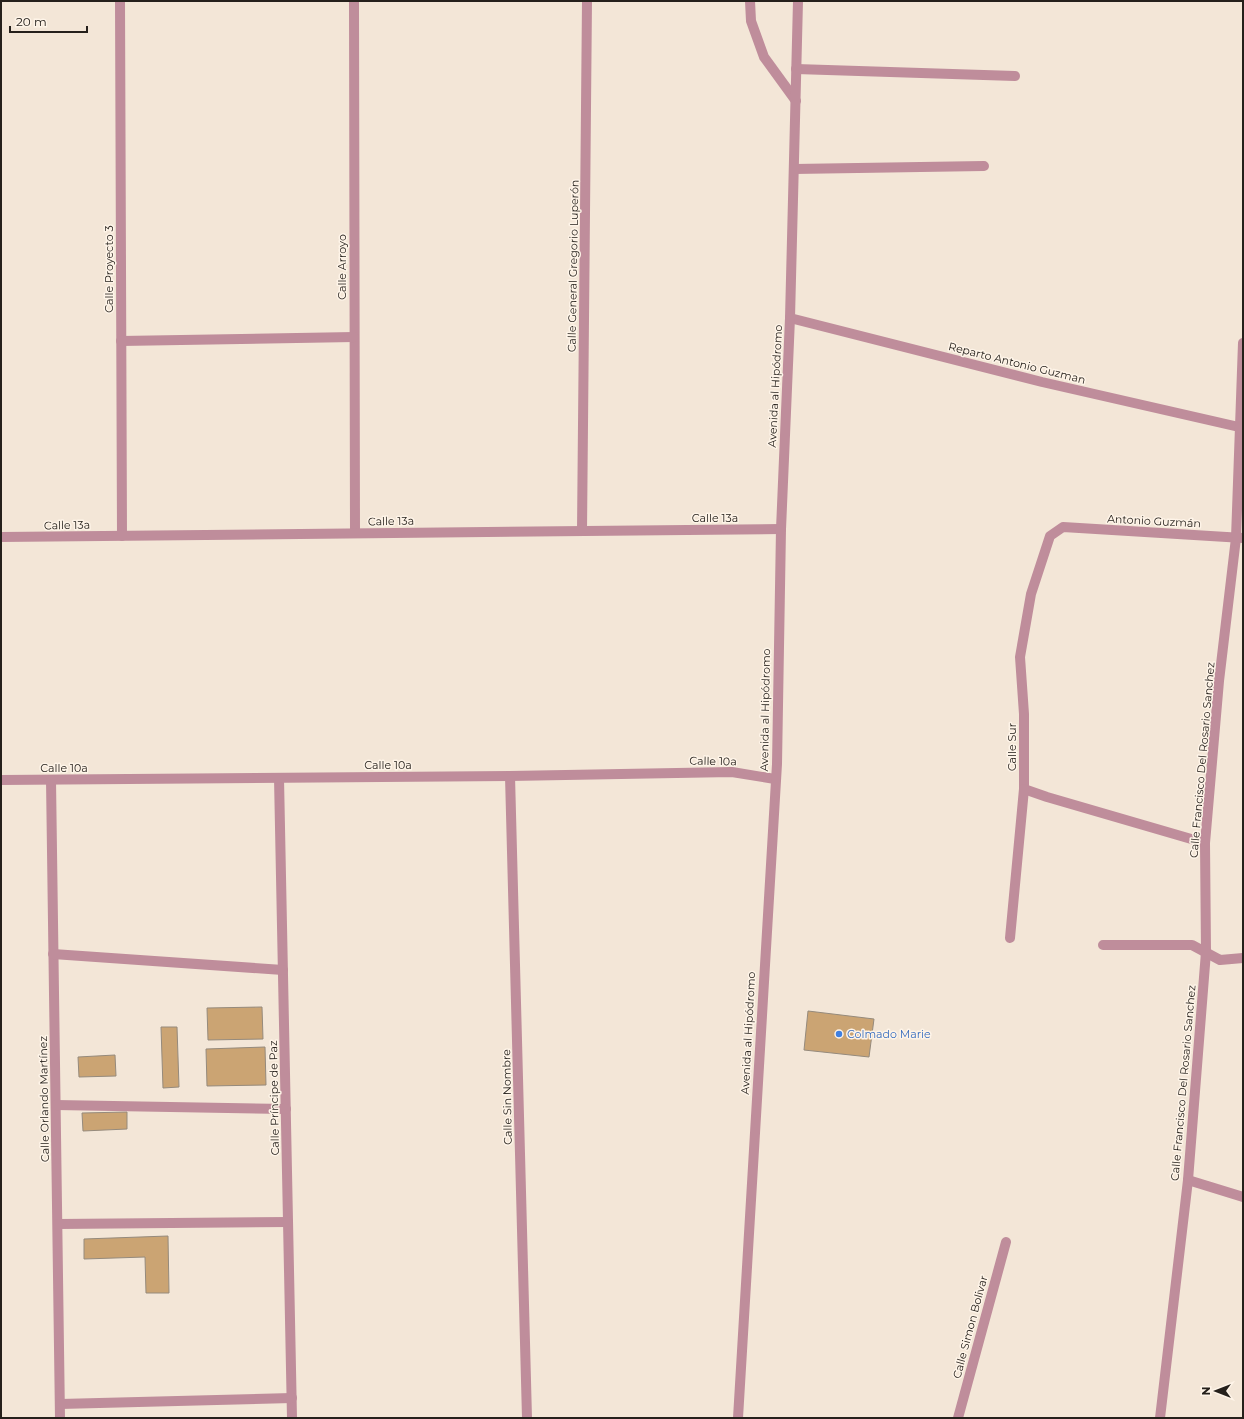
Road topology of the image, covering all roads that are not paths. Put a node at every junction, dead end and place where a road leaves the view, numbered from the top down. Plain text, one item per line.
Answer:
1 (120, 1) edge
2 (354, 1) edge
3 (587, 1) edge
4 (750, 1) edge
5 (798, 1) edge
6 (796, 68) junction
7 (1015, 76) dead end
8 (796, 101) junction
9 (984, 166) dead end
10 (794, 169) junction
11 (790, 318) junction
12 (354, 337) junction
13 (121, 342) junction
14 (1243, 343) edge
15 (1239, 427) junction
16 (1063, 527) joint
17 (781, 529) junction
18 (582, 531) junction
19 (355, 534) junction
20 (122, 536) junction
21 (1, 537) edge
22 (1240, 538) edge
23 (510, 776) junction
24 (279, 778) junction
25 (776, 779) junction
26 (1, 780) edge
27 (51, 780) junction
28 (1024, 789) junction
29 (1205, 843) junction
30 (1010, 938) dead end
31 (1103, 945) dead end
32 (1206, 952) junction
33 (53, 954) junction
34 (1243, 958) edge
35 (283, 970) junction
36 (56, 1105) junction
37 (286, 1109) junction
38 (1188, 1180) junction
39 (1243, 1197) edge
40 (288, 1222) junction
41 (58, 1224) junction
42 (1006, 1242) dead end
43 (292, 1398) junction
44 (60, 1404) junction
45 (60, 1418) edge
46 (292, 1418) edge
47 (527, 1418) edge
48 (738, 1418) edge
49 (958, 1418) edge
50 (1160, 1418) edge

1 - 13 street, Calle Proyecto 3
2 - 12 street, Calle Arroyo
3 - 18 street, Calle General Gregorio Luperón
4 - 8 street
5 - 6 street, Avenida al Hipódromo
6 - 7 street
6 - 8 street, Avenida al Hipódromo
8 - 10 street, Avenida al Hipódromo
9 - 10 street
10 - 11 street, Avenida al Hipódromo
11 - 15 street, Reparto Antonio Guzman
11 - 17 street, Avenida al Hipódromo
12 - 13 street
12 - 19 street, Calle Arroyo
13 - 20 street, Calle Proyecto 3
14 - 15 street, Calle Francisco Del Rosario Sanchez
15 - 22 street, Calle Francisco Del Rosario Sanchez
16 - 22 street, Antonio Guzmán
16 - 28 street, Calle Sur
17 - 18 street, Calle 13a
17 - 25 street, Avenida al Hipódromo
18 - 19 street, Calle 13a
19 - 20 street, Calle 13a
20 - 21 street, Calle 13a
22 - 29 street, Calle Francisco Del Rosario Sanchez
23 - 24 street, Calle 10a
23 - 25 street, Calle 10a
23 - 47 street, Calle Sin Nombre
24 - 27 street, Calle 10a
24 - 35 street, Calle Príncipe de Paz
25 - 48 street, Avenida al Hipódromo
26 - 27 street, Calle 10a
27 - 33 street, Calle Orlando Martínez
28 - 29 street
28 - 30 street, Calle Sur
29 - 32 street, Calle Francisco Del Rosario Sanchez
31 - 32 street
32 - 34 street
32 - 38 street, Calle Francisco Del Rosario Sanchez
33 - 35 street
33 - 36 street, Calle Orlando Martínez
35 - 37 street, Calle Príncipe de Paz
36 - 37 street
36 - 41 street, Calle Orlando Martínez
37 - 40 street, Calle Príncipe de Paz
38 - 39 street
38 - 50 street, Calle Francisco Del Rosario Sanchez
40 - 41 street
40 - 43 street, Calle Príncipe de Paz
41 - 44 street, Calle Orlando Martínez
42 - 49 street, Calle Simon Bolivar
43 - 44 street
43 - 46 street, Calle Príncipe de Paz
44 - 45 street, Calle Orlando Martínez

